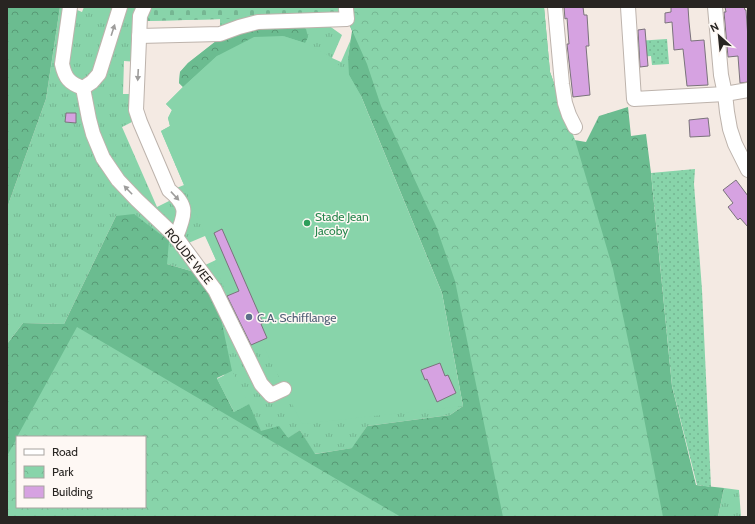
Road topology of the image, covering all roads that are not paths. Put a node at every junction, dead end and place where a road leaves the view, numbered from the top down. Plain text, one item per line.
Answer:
1 (70, 7) edge
2 (120, 7) edge
3 (144, 7) edge
4 (555, 7) edge
5 (628, 7) edge
6 (715, 7) edge
7 (346, 9) dead end
8 (139, 36) junction
9 (83, 88) junction
10 (748, 90) edge
11 (725, 94) junction
12 (575, 127) dead end
13 (748, 170) edge
14 (176, 237) junction
15 (284, 389) dead end

1 - 9 street
9 -> 2 street
3 - 8 street
4 - 12 street
5 - 11 street
6 - 11 street
7 - 8 street
8 -> 14 street
14 -> 9 street, ROUDE WEE
10 - 11 street
11 - 13 street
14 - 15 street, ROUDE WEE

